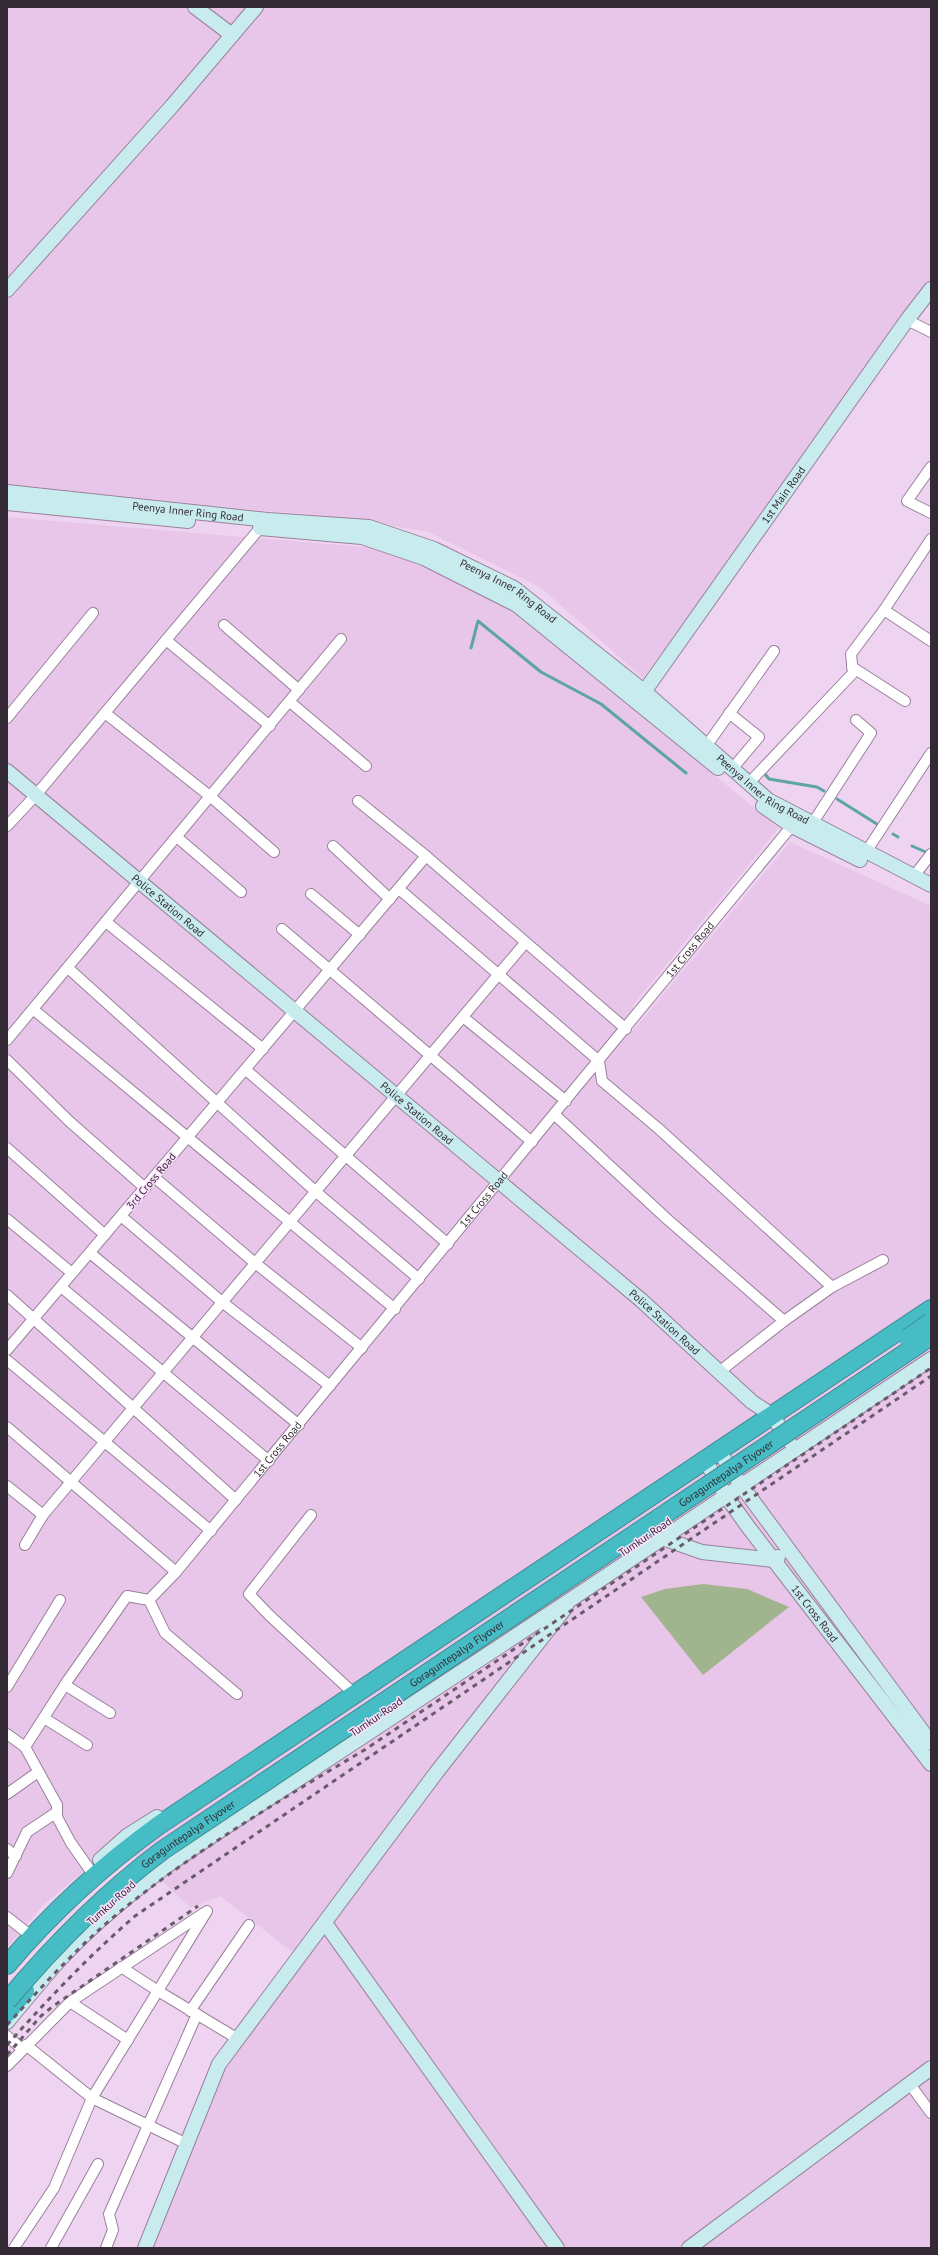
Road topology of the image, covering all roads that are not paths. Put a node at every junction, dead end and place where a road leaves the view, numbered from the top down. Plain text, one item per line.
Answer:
1 (195, 7) edge
2 (256, 7) edge
3 (232, 34) junction
4 (931, 289) edge
5 (7, 290) edge
6 (907, 320) junction
7 (931, 332) edge
8 (931, 468) edge
9 (7, 492) edge
10 (7, 503) edge
11 (931, 512) edge
12 (260, 528) junction
13 (931, 539) edge
14 (884, 610) junction
15 (93, 613) dead end
16 (224, 625) dead end
17 (342, 639) dead end
18 (166, 640) junction
19 (931, 641) edge
20 (774, 651) dead end
21 (852, 667) junction
22 (299, 690) junction
23 (641, 697) junction
24 (905, 701) dead end
25 (290, 702) junction
26 (105, 713) junction
27 (730, 713) junction
28 (7, 718) edge
29 (856, 720) dead end
30 (270, 726) junction
31 (707, 745) junction
32 (931, 753) edge
33 (366, 766) dead end
34 (732, 769) junction
35 (7, 771) edge
36 (748, 784) junction
37 (36, 795) junction
38 (211, 797) junction
39 (358, 801) dead end
40 (795, 822) junction
41 (812, 824) junction
42 (7, 826) edge
43 (178, 838) junction
44 (333, 846) dead end
45 (274, 852) dead end
46 (866, 852) junction
47 (426, 856) junction
48 (929, 856) edge
49 (914, 876) junction
50 (140, 882) junction
51 (931, 885) edge
52 (399, 889) junction
53 (241, 892) dead end
54 (931, 893) edge
55 (310, 894) dead end
56 (390, 899) junction
57 (106, 922) junction
58 (282, 928) dead end
59 (360, 935) junction
60 (525, 943) junction
61 (68, 968) junction
62 (330, 970) junction
63 (498, 975) junction
64 (34, 1010) junction
65 (295, 1011) junction
66 (463, 1017) junction
67 (626, 1029) junction
68 (7, 1040) edge
69 (263, 1049) junction
70 (430, 1056) junction
71 (7, 1060) edge
72 (599, 1061) junction
73 (246, 1070) junction
74 (396, 1096) junction
75 (566, 1101) junction
76 (217, 1103) junction
77 (555, 1114) junction
78 (189, 1136) junction
79 (532, 1142) junction
80 (7, 1148) edge
81 (345, 1156) junction
82 (154, 1177) junction
83 (500, 1182) junction
84 (145, 1188) junction
85 (315, 1191) junction
86 (121, 1216) junction
87 (7, 1219) edge
88 (291, 1221) junction
89 (105, 1235) junction
90 (448, 1244) junction
91 (90, 1253) junction
92 (883, 1260) dead end
93 (255, 1263) junction
94 (72, 1273) junction
95 (419, 1279) junction
96 (61, 1287) junction
97 (832, 1287) junction
98 (7, 1295) edge
99 (931, 1300) edge
100 (222, 1302) junction
101 (395, 1309) junction
102 (931, 1309) edge
103 (34, 1318) junction
104 (784, 1321) junction
105 (931, 1322) edge
106 (193, 1336) junction
107 (931, 1336) edge
108 (931, 1346) edge
109 (362, 1348) junction
110 (7, 1350) edge
111 (931, 1359) edge
112 (7, 1360) edge
113 (163, 1372) junction
114 (719, 1372) junction
115 (330, 1386) junction
116 (133, 1408) junction
117 (769, 1414) junction
118 (298, 1425) junction
119 (7, 1427) edge
120 (789, 1441) junction
121 (104, 1442) junction
122 (712, 1455) junction
123 (269, 1461) junction
124 (70, 1482) junction
125 (7, 1486) edge
126 (731, 1486) junction
127 (236, 1500) junction
128 (43, 1515) junction
129 (311, 1515) dead end
130 (211, 1531) junction
131 (662, 1538) junction
132 (25, 1546) dead end
133 (789, 1550) junction
134 (774, 1560) junction
135 (176, 1572) junction
136 (573, 1598) junction
137 (60, 1600) dead end
138 (149, 1600) junction
139 (65, 1685) junction
140 (7, 1687) edge
141 (350, 1690) junction
142 (237, 1694) dead end
143 (110, 1713) dead end
144 (44, 1718) junction
145 (7, 1734) edge
146 (931, 1742) edge
147 (87, 1745) dead end
148 (25, 1747) junction
149 (931, 1764) edge
150 (38, 1772) junction
151 (7, 1794) edge
152 (57, 1812) junction
153 (7, 1849) edge
154 (16, 1856) junction
155 (90, 1870) junction
156 (7, 1873) edge
157 (7, 1917) edge
158 (325, 1923) junction
159 (249, 1925) dead end
160 (26, 1932) junction
161 (7, 1954) edge
162 (7, 1965) edge
163 (121, 1967) junction
164 (7, 1983) edge
165 (158, 1991) junction
166 (7, 2001) edge
167 (70, 2002) junction
168 (7, 2013) edge
169 (194, 2013) junction
170 (7, 2022) edge
171 (7, 2036) edge
172 (238, 2039) junction
173 (128, 2040) junction
174 (24, 2047) junction
175 (7, 2066) edge
176 (931, 2068) edge
177 (909, 2083) junction
178 (92, 2098) junction
179 (931, 2114) edge
180 (149, 2125) junction
181 (187, 2144) junction
182 (98, 2164) dead end
183 (14, 2248) edge
184 (50, 2248) edge
185 (106, 2248) edge
186 (146, 2248) edge
187 (557, 2248) edge
188 (689, 2248) edge

1 - 3 street
2 - 3 street
3 - 5 street
4 - 6 street, 1st Main Road
6 - 7 street
6 - 23 street, 1st Main Road
8 - 11 street
9 - 23 street, Peenya Inner Ring Road
10 - 12 street, Peenya Inner Ring Road
12 - 18 street
12 - 23 street, Peenya Inner Ring Road
13 - 14 street
14 - 19 street
14 - 21 street
15 - 28 street
16 - 22 street
17 - 22 street
18 - 26 street
18 - 30 street
20 - 27 street
21 - 24 street
21 - 36 street
22 - 25 street
23 - 31 street, Peenya Inner Ring Road
23 - 40 street, Peenya Inner Ring Road
25 - 30 street
25 - 33 street
26 - 37 street
26 - 38 street
27 - 31 street
27 - 34 street
29 - 41 street
30 - 38 street
31 - 34 street, Peenya Inner Ring Road
32 - 46 street
34 - 36 street, Peenya Inner Ring Road
35 - 37 street
36 - 40 street, Peenya Inner Ring Road
37 - 42 street
37 - 50 street, Police Station Road
38 - 43 street
38 - 45 street
39 - 47 street
40 - 41 street, Peenya Inner Ring Road
40 - 54 street, Peenya Inner Ring Road
40 - 67 street, 1st Cross Road
41 - 46 street, Peenya Inner Ring Road
43 - 50 street
43 - 53 street
44 - 56 street
46 - 49 street, Peenya Inner Ring Road
47 - 52 street, 3rd Cross Road
47 - 60 street
48 - 49 street
49 - 51 street, Peenya Inner Ring Road
50 - 57 street
50 - 65 street, Police Station Road
52 - 56 street, 3rd Cross Road
52 - 63 street
55 - 59 street
56 - 59 street, 3rd Cross Road
57 - 61 street
57 - 69 street
58 - 62 street
59 - 62 street, 3rd Cross Road
60 - 63 street
60 - 67 street
61 - 64 street
61 - 76 street
62 - 65 street, 3rd Cross Road
62 - 70 street
63 - 66 street
63 - 72 street
64 - 68 street
64 - 78 street
65 - 69 street, 3rd Cross Road
65 - 74 street, Police Station Road
66 - 70 street
66 - 75 street
67 - 72 street, 1st Cross Road
69 - 73 street, 3rd Cross Road
70 - 74 street
70 - 79 street
71 - 84 street
72 - 75 street, 1st Cross Road
72 - 97 street
73 - 76 street, 3rd Cross Road
73 - 81 street
74 - 81 street
74 - 83 street, Police Station Road
75 - 77 street, 1st Cross Road
76 - 78 street, 3rd Cross Road
76 - 85 street
77 - 79 street, 1st Cross Road
77 - 104 street
78 - 82 street, 3rd Cross Road
78 - 88 street
79 - 83 street, 1st Cross Road
80 - 89 street
81 - 85 street
81 - 90 street
82 - 84 street, 3rd Cross Road
82 - 93 street
83 - 90 street, 1st Cross Road
83 - 114 street, Police Station Road
84 - 86 street, 3rd Cross Road
85 - 88 street
85 - 95 street
86 - 89 street, 3rd Cross Road
86 - 100 street
87 - 94 street
88 - 93 street
88 - 101 street
89 - 91 street, 3rd Cross Road
90 - 95 street, 1st Cross Road
91 - 94 street, 3rd Cross Road
91 - 106 street
92 - 97 street
93 - 100 street
93 - 109 street
94 - 96 street, 3rd Cross Road
95 - 101 street, 1st Cross Road
96 - 103 street, 3rd Cross Road
96 - 113 street
97 - 104 street
98 - 103 street
99 - 117 street
100 - 106 street
100 - 115 street
101 - 109 street, 1st Cross Road
102 - 117 highway
103 - 110 street, 3rd Cross Road
103 - 116 street
104 - 114 street
105 - 164 highway, Goraguntepalya Flyover, bridge
106 - 113 street
106 - 118 street
107 - 166 highway, Goraguntepalya Flyover, bridge
108 - 120 highway, Tumkur Road
109 - 115 street, 1st Cross Road
111 - 126 street
112 - 121 street
113 - 116 street
113 - 123 street
114 - 117 street, Police Station Road
115 - 118 street, 1st Cross Road
116 - 121 street
116 - 127 street
117 - 120 street, Police Station Road
117 - 122 highway
117 - 141 street
118 - 123 street, 1st Cross Road
119 - 124 street
120 - 126 highway, Tumkur Road
121 - 124 street
121 - 130 street
122 - 126 street, 1st Cross Road
122 - 162 highway
123 - 127 street, 1st Cross Road
124 - 128 street
124 - 135 street
125 - 128 street
126 - 131 street
126 - 133 street, 1st Cross Road
126 - 134 street, 1st Cross Road
126 - 168 highway, Tumkur Road
127 - 130 street, 1st Cross Road
128 - 132 street
129 - 141 street
130 - 135 street, 1st Cross Road
131 - 134 street
131 - 136 street
133 - 134 street
133 - 146 street, 1st Cross Road
134 - 149 street, 1st Cross Road
135 - 138 street, 1st Cross Road
136 - 158 street
136 - 170 street
137 - 140 street
138 - 139 street
138 - 142 street
139 - 143 street
139 - 144 street
141 - 155 street
144 - 147 street
144 - 148 street
145 - 148 street
148 - 150 street
150 - 151 street
150 - 152 street
152 - 154 street
152 - 155 street
153 - 154 street
154 - 156 street
155 - 160 street
157 - 160 street
158 - 172 street
158 - 187 street
159 - 169 street
160 - 161 street
163 - 165 street
163 - 165 street
163 - 167 street
165 - 169 street
165 - 173 street
167 - 173 street
167 - 174 street
169 - 172 street
169 - 180 street
171 - 174 street
172 - 181 street
173 - 178 street
174 - 175 street
174 - 178 street
176 - 177 street
177 - 179 street
177 - 188 street
178 - 180 street
178 - 183 street
180 - 181 street
180 - 185 street
181 - 186 street
182 - 184 street

